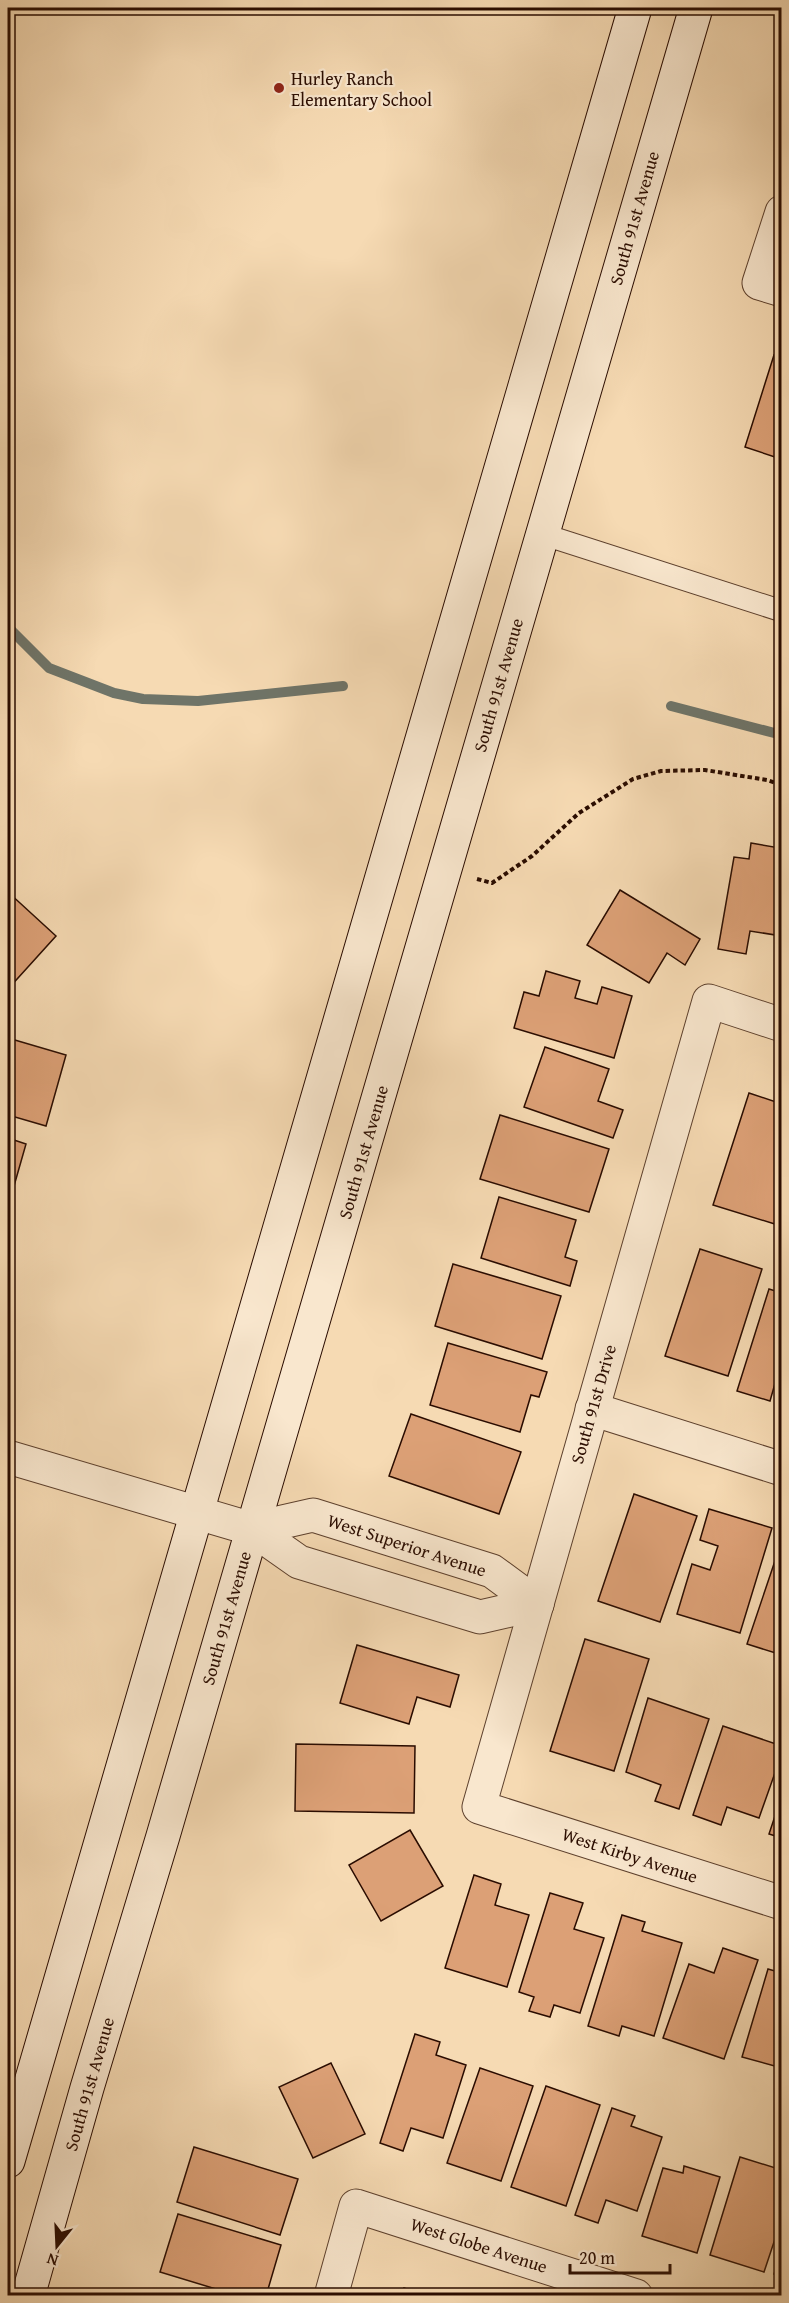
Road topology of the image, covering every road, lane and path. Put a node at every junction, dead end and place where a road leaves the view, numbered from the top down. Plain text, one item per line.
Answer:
1 (635, 8) edge
2 (696, 8) edge
3 (782, 212) edge
4 (770, 286) edge
5 (542, 534) junction
6 (782, 611) edge
7 (782, 785) edge
8 (444, 872) junction
9 (782, 1024) edge
10 (592, 1409) junction
11 (8, 1457) edge
12 (782, 1469) edge
13 (195, 1512) junction
14 (252, 1529) junction
15 (537, 1604) junction
16 (479, 1807) joint
17 (782, 1903) edge
18 (8, 2161) edge
19 (28, 2295) edge
20 (331, 2295) edge
21 (636, 2295) edge

1 - 13 main road
2 - 5 main road, South 91st Avenue
3 - 4 main road
5 - 6 lane
5 - 8 main road, South 91st Avenue
7 - 8 path
8 - 14 main road, South 91st Avenue
9 - 10 main road, South 91st Drive
10 - 12 main road
10 - 15 main road, South 91st Drive
11 - 13 main road, West Superior Avenue
13 - 14 main road, West Superior Avenue
13 - 18 main road
14 - 15 main road, West Superior Avenue
14 - 15 main road, West Superior Avenue
14 - 19 main road, South 91st Avenue
15 - 16 main road, South 91st Drive
16 - 17 main road, West Kirby Avenue
20 - 21 main road, West Globe Avenue

